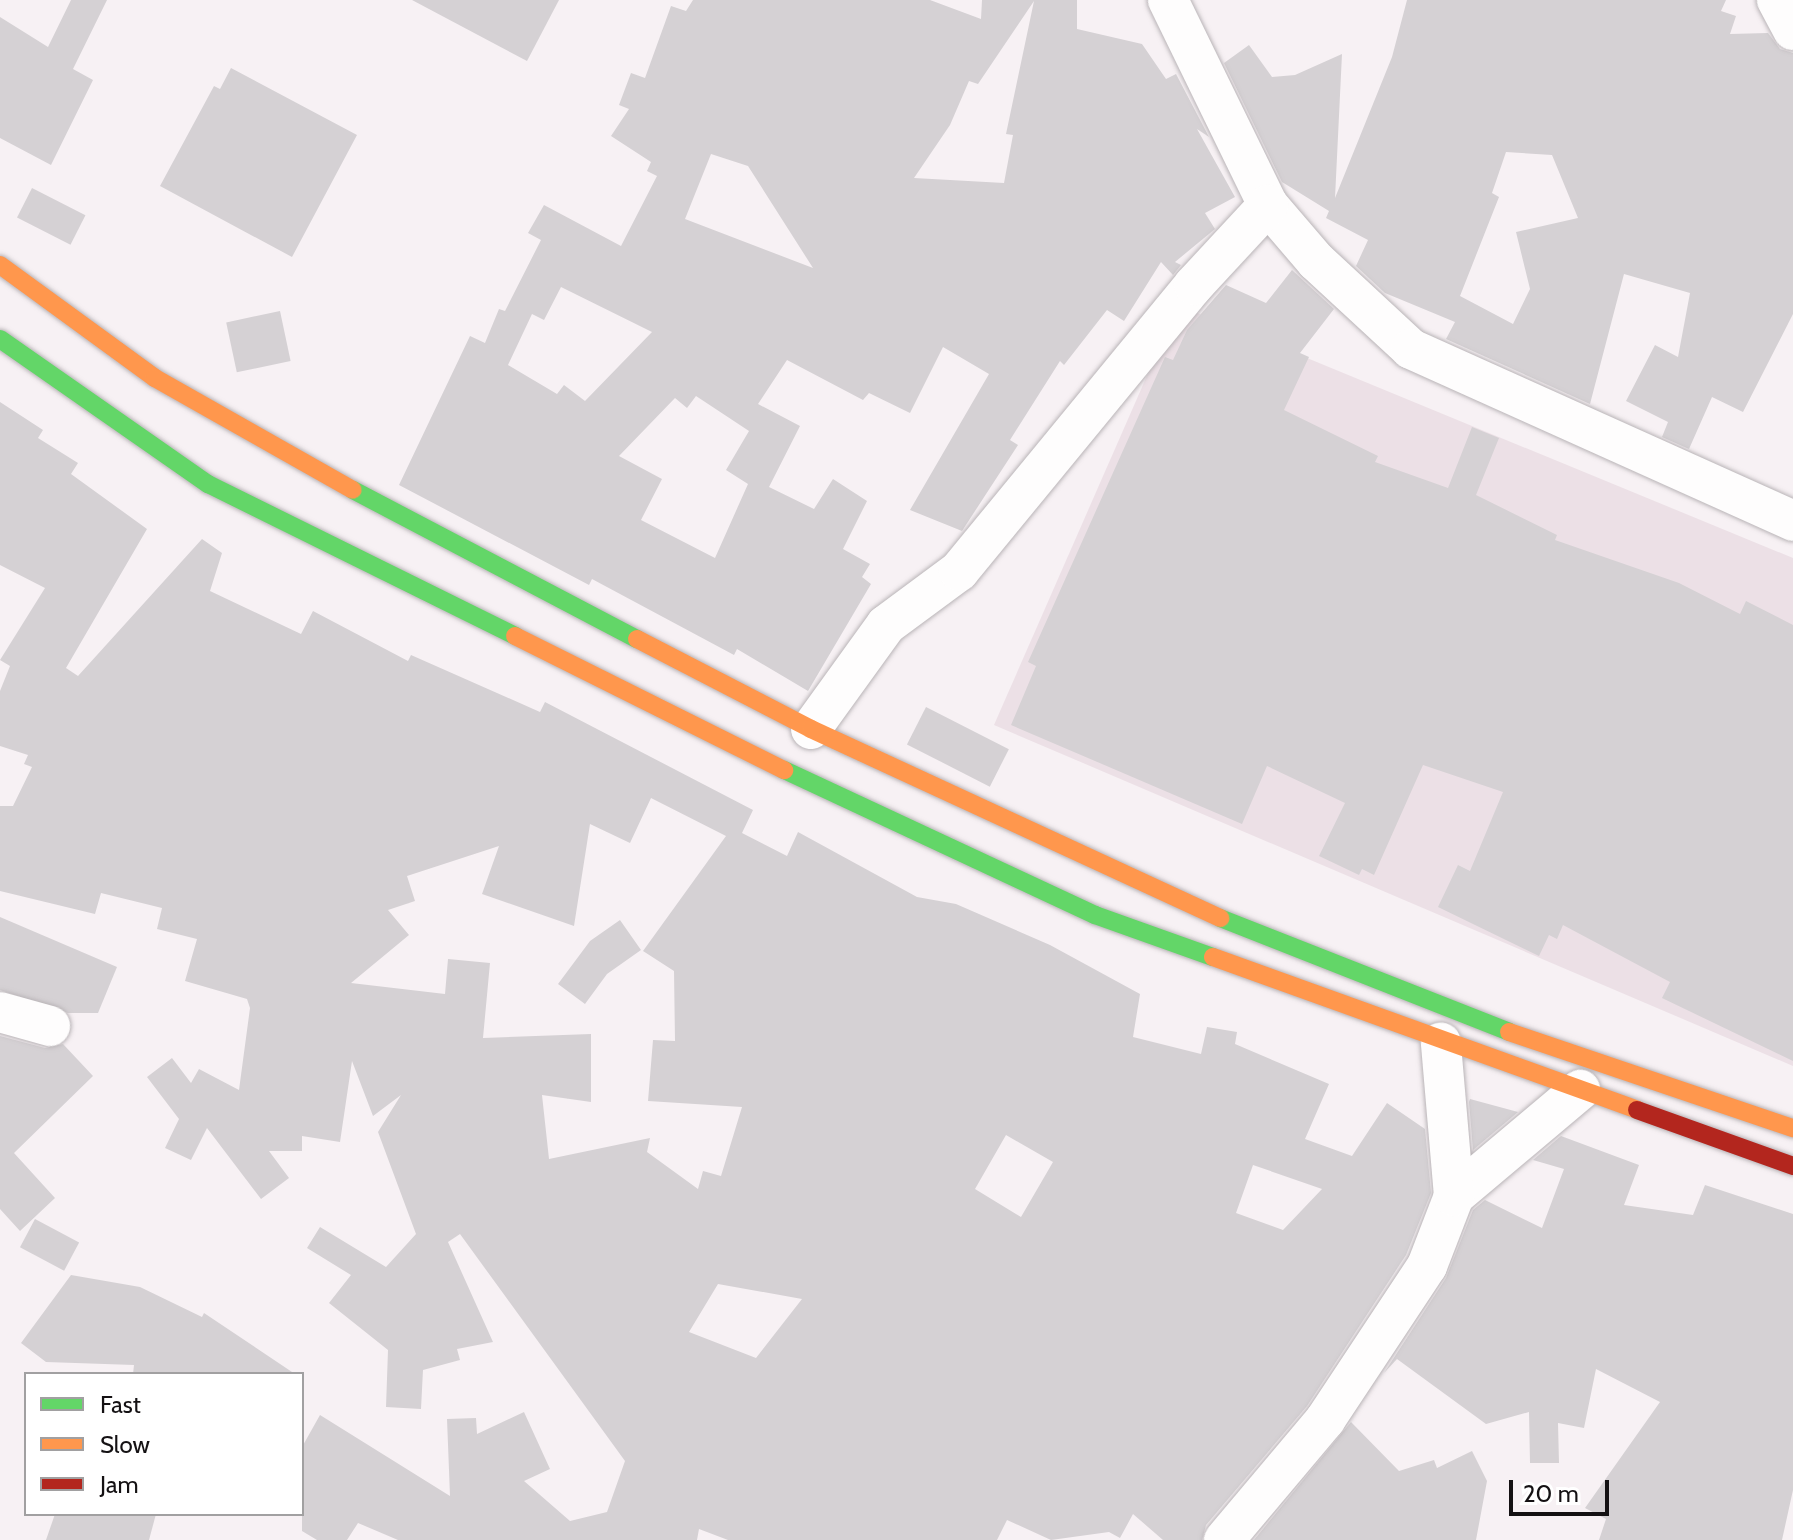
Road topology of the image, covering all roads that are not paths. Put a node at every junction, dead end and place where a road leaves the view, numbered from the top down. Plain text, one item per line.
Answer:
1 (1168, 0) edge
2 (1777, 0) edge
3 (1793, 30) edge
4 (1268, 205) junction
5 (0, 265) edge
6 (0, 339) edge
7 (1793, 521) edge
8 (811, 729) junction
9 (0, 1012) edge
10 (50, 1026) dead end
11 (1441, 1043) junction
12 (1580, 1090) junction
13 (1793, 1128) edge
14 (1793, 1166) edge
15 (1454, 1196) junction
16 (1224, 1540) edge

1 - 4 street
2 - 3 street
4 - 7 street
4 - 8 street
5 - 8 main road
6 - 11 main road
8 - 13 main road
9 - 10 street
11 - 12 main road
11 - 15 street
12 - 14 main road
12 - 15 street
15 - 16 street

